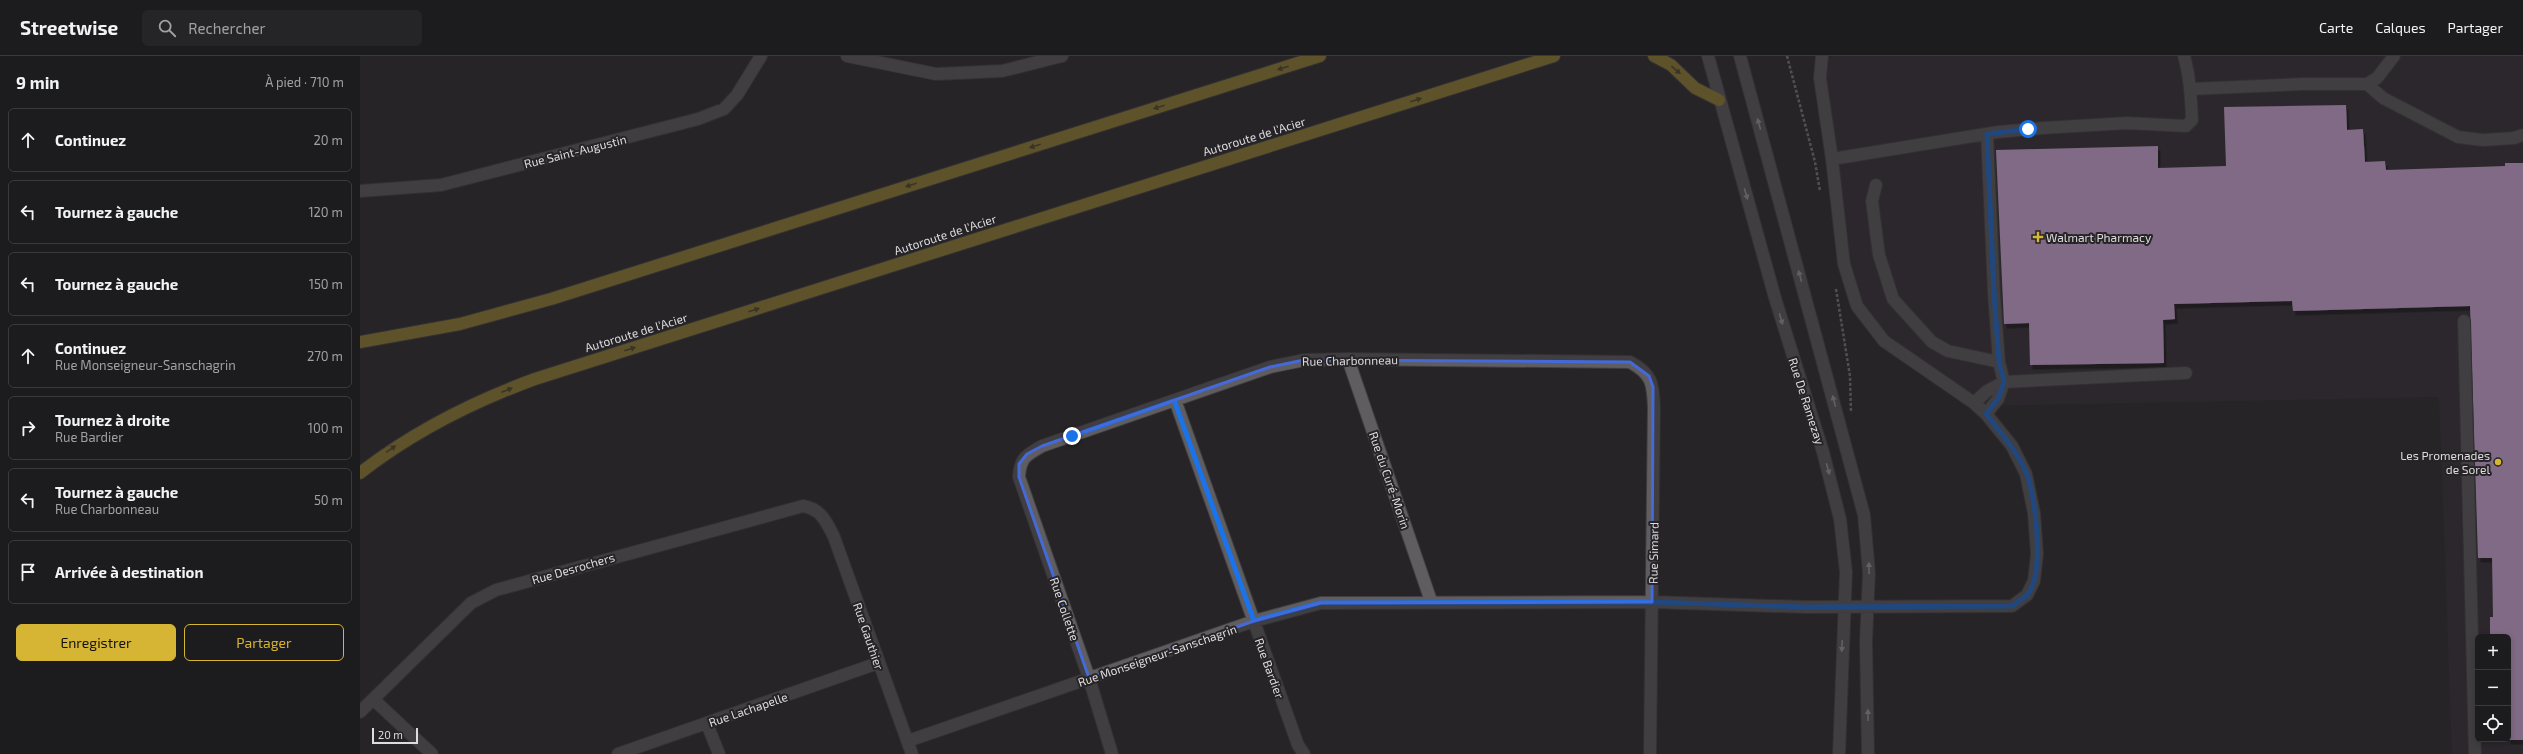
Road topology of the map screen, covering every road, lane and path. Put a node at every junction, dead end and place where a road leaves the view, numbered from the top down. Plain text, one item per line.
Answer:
1 (761, 56) edge
2 (847, 56) edge
3 (1062, 56) edge
4 (1320, 56) edge
5 (1554, 56) edge
6 (1654, 56) edge
7 (1708, 56) edge
8 (1740, 56) edge
9 (1787, 56) edge
10 (1822, 56) edge
11 (2184, 56) edge
12 (2394, 56) edge
13 (2366, 84) junction
14 (2191, 89) junction
15 (1719, 100) junction
16 (1987, 134) junction
17 (2523, 135) edge
18 (1832, 159) junction
19 (1876, 185) dead end
20 (360, 191) edge
21 (1822, 198) dead end
22 (1835, 283) dead end
23 (2464, 321) dead end
24 (360, 342) edge
25 (1348, 359) junction
26 (1999, 362) junction
27 (2186, 373) dead end
28 (1649, 376) joint
29 (2004, 382) junction
30 (1174, 400) junction
31 (1974, 403) junction
32 (1986, 414) junction
33 (1850, 417) dead end
34 (1019, 464) joint
35 (360, 472) edge
36 (824, 518) joint
37 (1431, 601) junction
38 (1652, 602) junction
39 (1868, 607) junction
40 (1844, 608) junction
41 (1254, 621) junction
42 (878, 663) junction
43 (1089, 678) junction
44 (373, 699) junction
45 (360, 712) edge
46 (708, 724) junction
47 (908, 740) junction
48 (432, 754) edge
49 (618, 754) edge
50 (719, 754) edge
51 (912, 754) edge
52 (1112, 754) edge
53 (1304, 754) edge
54 (1650, 754) edge
55 (1839, 754) edge
56 (1868, 754) edge
57 (2476, 754) edge

1 - 20 street, Rue Saint-Augustin
2 - 3 street
4 -> 24 highway
35 -> 5 highway, Autoroute de l'Acier
6 -> 15 highway
7 - 15 street, Rue De Ramezay
39 -> 8 street, Rue De Ramezay
9 - 21 path
10 - 18 street, Rue Monseigneur-Sanschagrin
11 - 14 street
12 - 13 street
13 - 14 street
13 - 17 street
14 - 16 street
15 -> 40 street, Rue De Ramezay
16 - 18 street
16 - 26 street
18 - 31 street, Rue Monseigneur-Sanschagrin
19 - 26 street
22 - 33 path
23 - 57 street
25 - 28 street, Rue Charbonneau
25 - 30 street, Rue Charbonneau
25 - 37 street, Rue du Curé-Morin
26 - 29 street
27 - 29 street
28 - 38 street, Rue Simard
29 - 31 street
29 - 32 street
30 - 34 street, Rue Charbonneau
30 - 41 street, Rue Bardier
31 - 32 street, Rue Monseigneur-Sanschagrin
32 - 39 street, Rue Monseigneur-Sanschagrin
34 - 43 street, Rue Collette
36 - 42 street, Rue Gauthier
36 - 44 street, Rue Desrochers
37 - 38 street, Rue Monseigneur-Sanschagrin
37 - 41 street, Rue Monseigneur-Sanschagrin
38 - 40 street, Rue Monseigneur-Sanschagrin
38 - 54 street, Rue Simard
39 - 40 street, Rue Monseigneur-Sanschagrin
56 -> 39 street, Rue De Ramezay
40 -> 55 street, Rue De Ramezay
41 - 43 street, Rue Monseigneur-Sanschagrin
41 - 53 street, Rue Bardier
42 - 46 street, Rue Lachapelle
42 - 47 street, Rue Gauthier
43 - 47 street, Rue Monseigneur-Sanschagrin
43 - 52 street, Rue Collette
44 - 45 street, Rue Desrochers
44 - 48 street
46 - 49 street, Rue Lachapelle
46 - 50 street
47 - 51 street, Rue Gauthier

